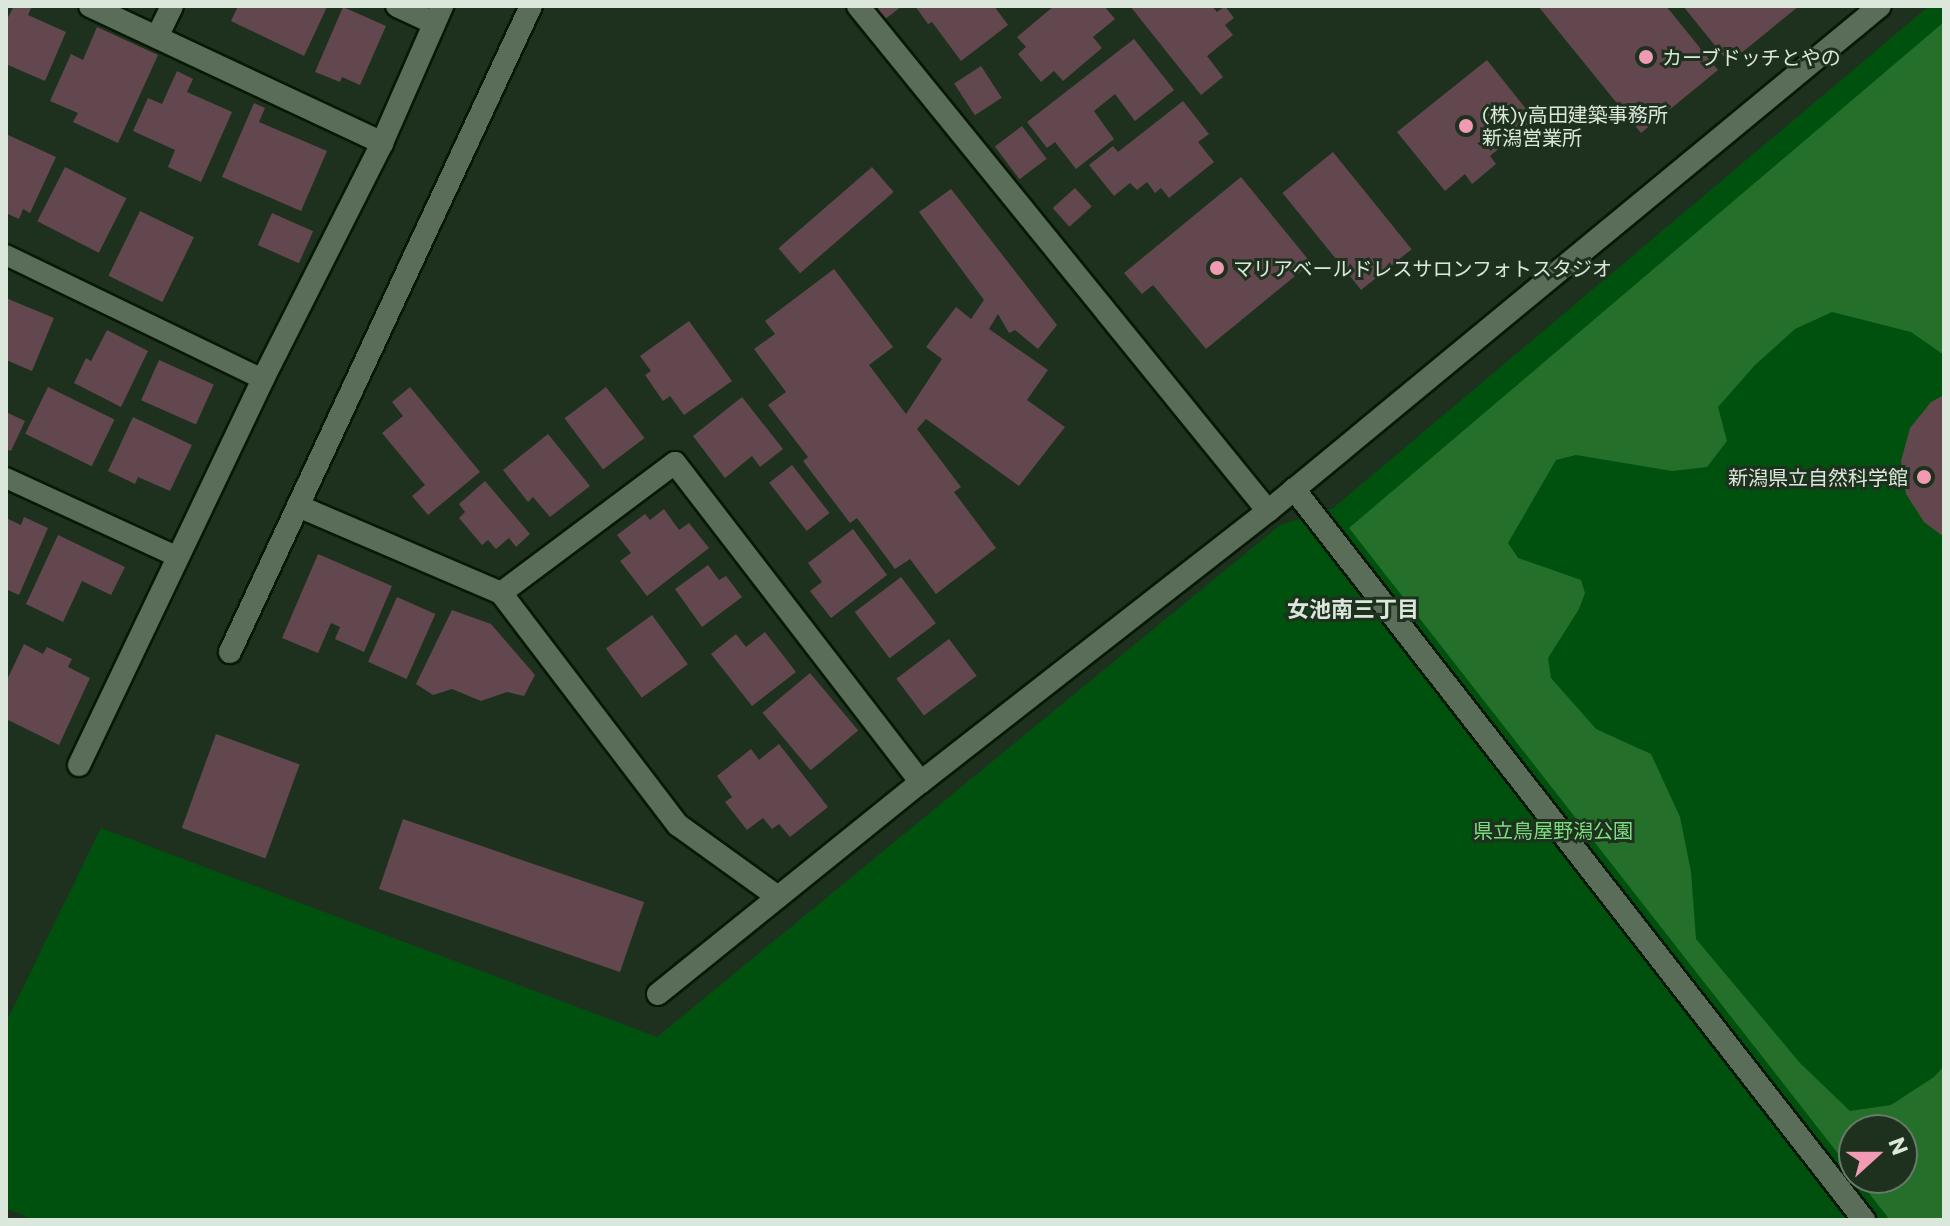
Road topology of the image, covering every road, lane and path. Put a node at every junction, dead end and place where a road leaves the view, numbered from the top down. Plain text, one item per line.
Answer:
1 (90, 6) edge
2 (172, 6) edge
3 (397, 6) edge
4 (531, 6) edge
5 (858, 6) edge
6 (1880, 6) edge
7 (438, 14) edge
8 (157, 37) junction
9 (382, 143) junction
10 (6, 255) edge
11 (263, 379) junction
12 (6, 478) edge
13 (1294, 489) junction
14 (298, 506) junction
15 (1268, 511) junction
16 (178, 557) junction
17 (501, 593) junction
18 (230, 652) dead end
19 (79, 765) dead end
20 (921, 782) junction
21 (778, 897) junction
22 (658, 994) dead end
23 (1864, 1220) edge

1 - 8 street
2 - 8 street
3 - 7 street
4 - 14 street
5 - 15 street
6 - 13 street
7 - 9 street
8 - 9 street
9 - 11 street
10 - 11 lane
11 - 16 street
12 - 16 lane
13 - 15 street
13 - 23 street
14 - 17 street
14 - 18 street
15 - 20 street
16 - 19 street
17 - 20 street
17 - 21 street
20 - 21 street
21 - 22 street

